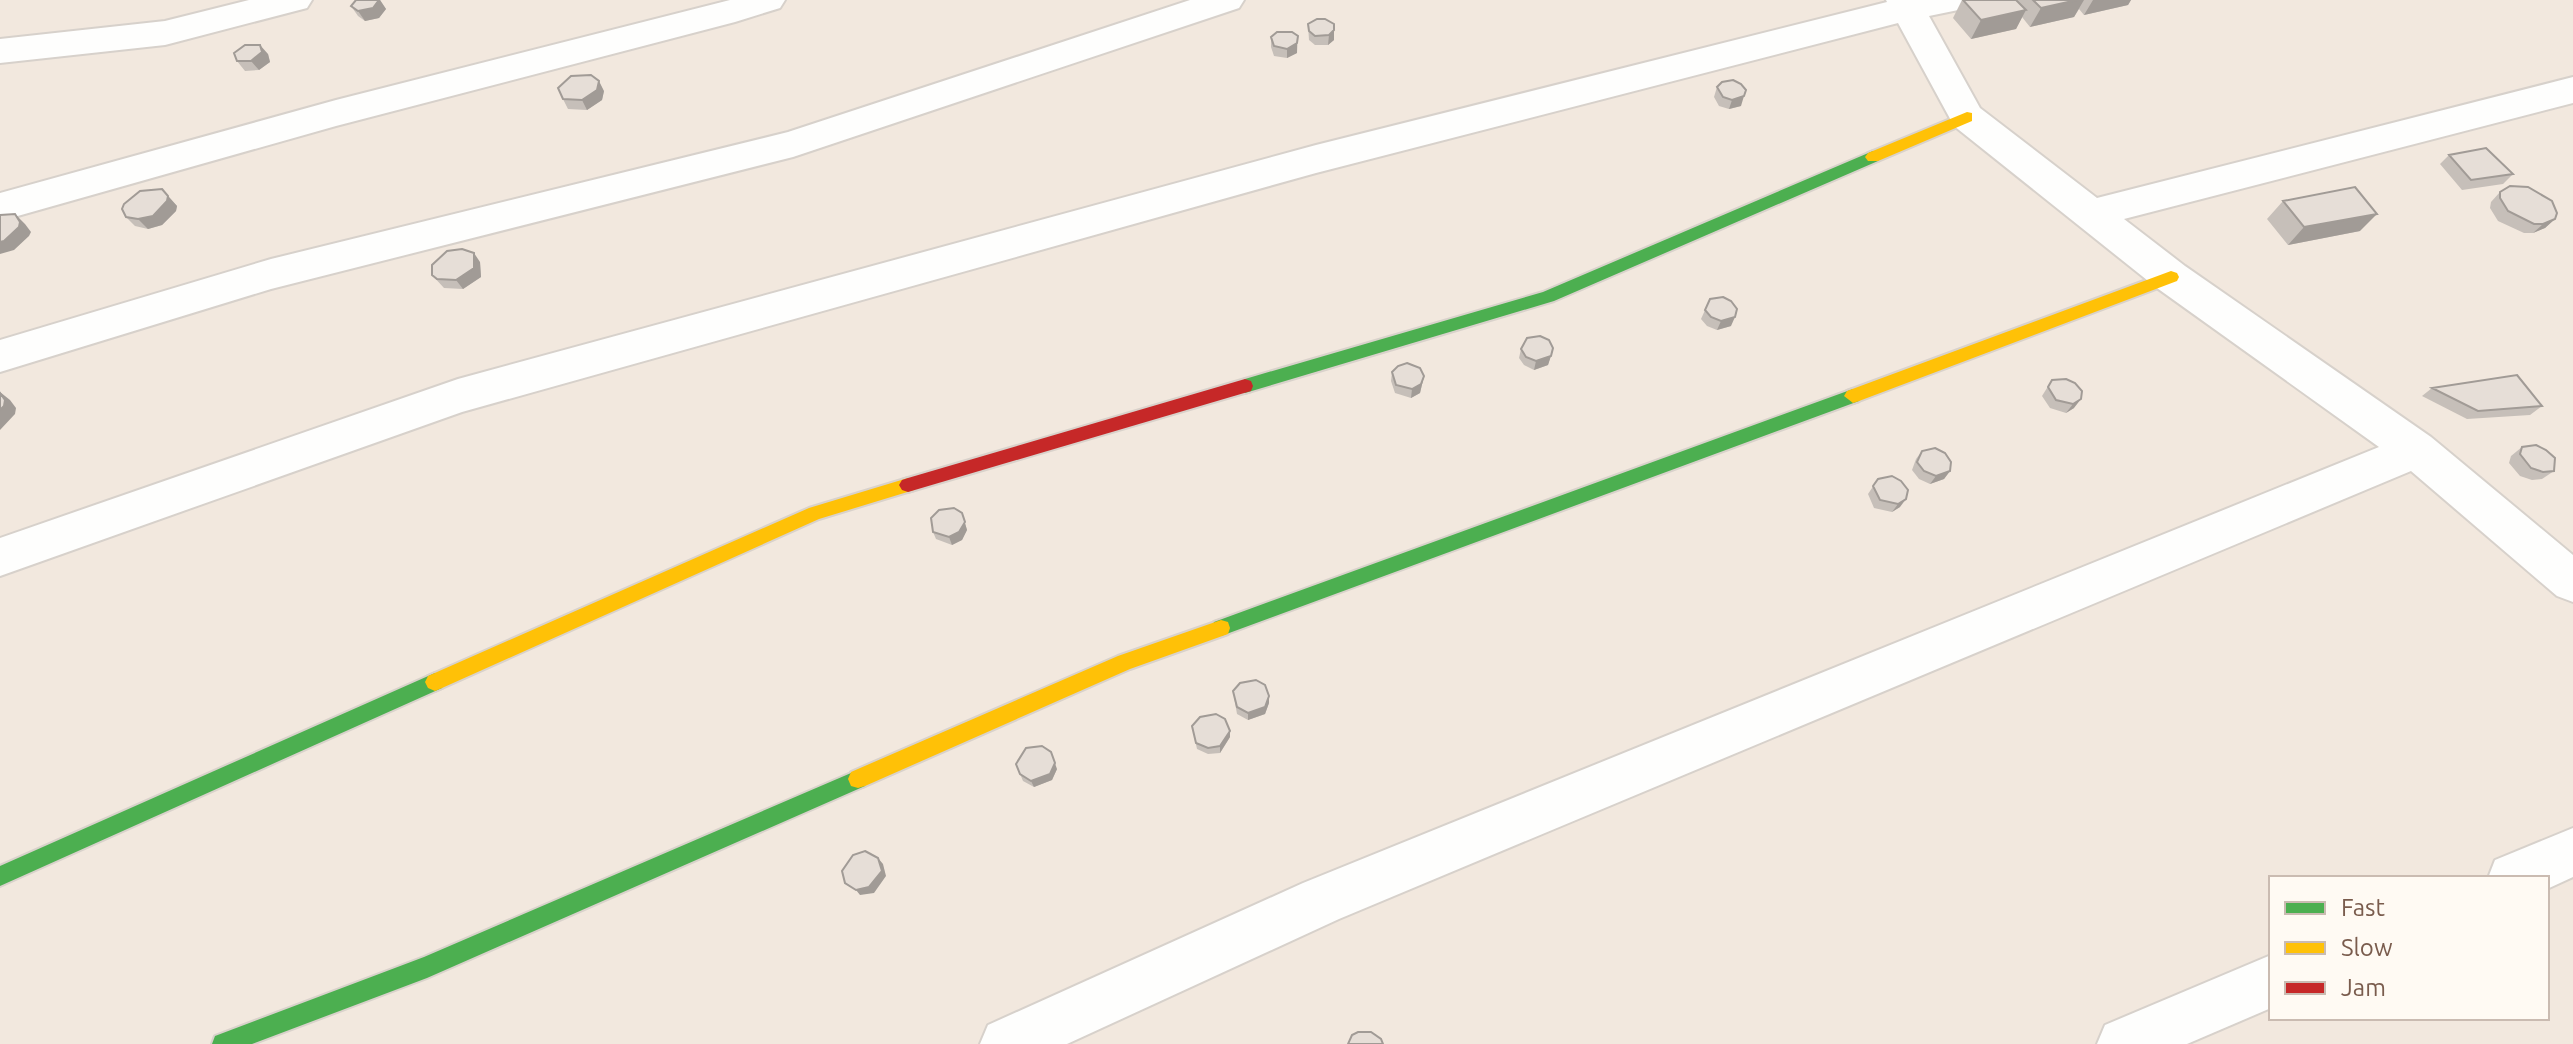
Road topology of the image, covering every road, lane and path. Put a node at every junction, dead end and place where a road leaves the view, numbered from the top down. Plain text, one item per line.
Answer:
1 (295, 0) edge
2 (768, 0) edge
3 (1227, 0) edge
4 (1956, 0) edge
5 (1906, 4) edge
6 (0, 51) edge
7 (2573, 90) edge
8 (1967, 117) junction
9 (0, 207) edge
10 (2090, 214) junction
11 (2171, 277) junction
12 (0, 356) edge
13 (2416, 450) junction
14 (0, 557) edge
15 (2573, 582) edge
16 (2573, 852) edge
17 (0, 876) edge
18 (2518, 876) edge
19 (2269, 982) edge
20 (223, 1044) edge
21 (1007, 1044) edge
22 (2124, 1044) edge

1 - 6 street
2 - 9 street
3 - 12 street
4 - 5 street
5 - 8 street
5 - 14 street
7 - 10 street
8 - 10 street
8 - 17 street
10 - 11 street
11 - 13 street
11 - 20 street
13 - 15 street
13 - 21 street
16 - 18 street
19 - 22 street

